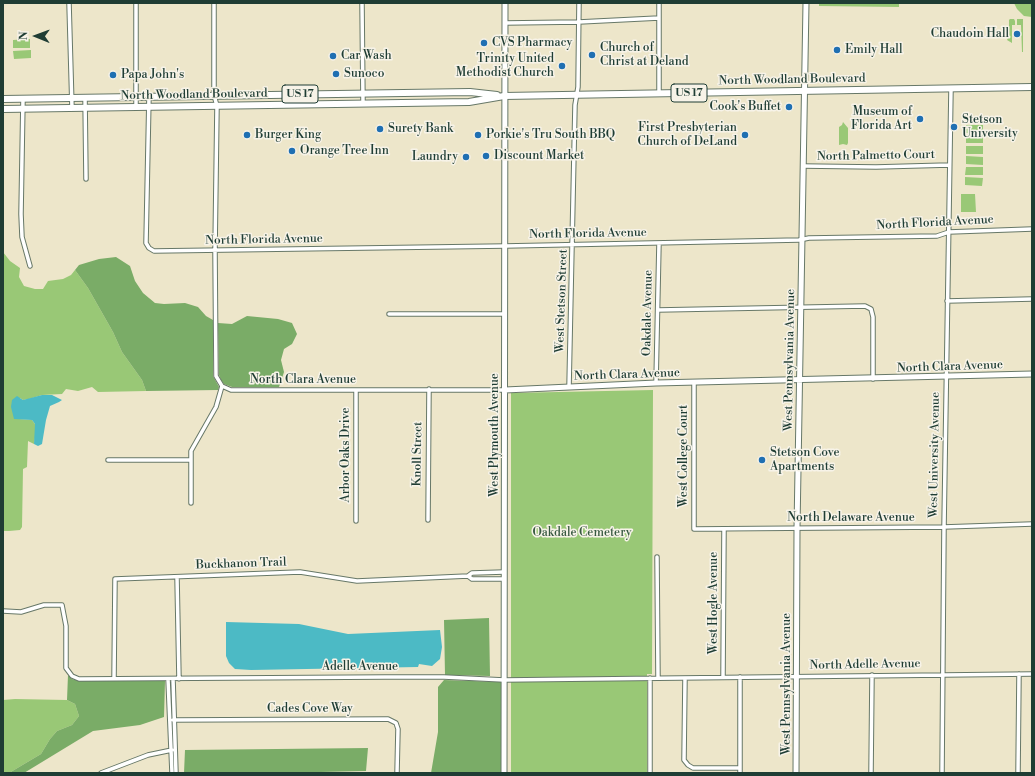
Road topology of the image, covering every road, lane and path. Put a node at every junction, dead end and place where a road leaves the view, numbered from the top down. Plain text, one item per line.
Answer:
1 (70, 3) edge
2 (136, 3) edge
3 (214, 3) edge
4 (362, 3) edge
5 (505, 3) edge
6 (579, 3) edge
7 (659, 3) edge
8 (806, 3) edge
9 (659, 18) junction
10 (579, 22) junction
11 (505, 23) junction
12 (1032, 87) edge
13 (951, 89) junction
14 (804, 91) junction
15 (363, 93) junction
16 (659, 93) junction
17 (214, 95) junction
18 (577, 95) junction
19 (149, 96) junction
20 (504, 96) junction
21 (85, 97) junction
22 (136, 97) junction
23 (22, 98) junction
24 (72, 98) junction
25 (3, 99) edge
26 (363, 103) junction
27 (217, 106) junction
28 (136, 107) junction
29 (149, 107) junction
30 (72, 108) junction
31 (85, 108) junction
32 (3, 109) edge
33 (23, 109) junction
34 (950, 165) junction
35 (803, 166) junction
36 (86, 179) dead end
37 (1032, 229) edge
38 (949, 232) junction
39 (802, 238) junction
40 (659, 243) junction
41 (573, 244) junction
42 (505, 246) junction
43 (215, 251) junction
44 (30, 266) dead end
45 (1032, 299) edge
46 (947, 301) junction
47 (801, 308) junction
48 (658, 310) junction
49 (389, 314) dead end
50 (505, 314) junction
51 (1032, 374) edge
52 (946, 377) junction
53 (873, 379) junction
54 (800, 381) junction
55 (656, 383) junction
56 (694, 383) junction
57 (222, 386) junction
58 (569, 387) junction
59 (429, 389) junction
60 (356, 390) junction
61 (505, 390) junction
62 (108, 460) dead end
63 (191, 460) junction
64 (191, 503) dead end
65 (428, 520) dead end
66 (356, 521) dead end
67 (1032, 524) edge
68 (944, 527) junction
69 (797, 528) junction
70 (694, 529) joint
71 (724, 530) junction
72 (657, 557) dead end
73 (504, 572) junction
74 (468, 576) junction
75 (177, 577) junction
76 (504, 579) junction
77 (3, 611) edge
78 (943, 674) junction
79 (1019, 674) junction
80 (1032, 674) edge
81 (872, 675) junction
82 (797, 676) junction
83 (724, 677) junction
84 (740, 677) junction
85 (650, 678) junction
86 (658, 678) junction
87 (686, 678) junction
88 (114, 679) junction
89 (170, 679) junction
90 (179, 679) junction
91 (504, 680) junction
92 (174, 720) junction
93 (170, 750) junction
94 (175, 750) junction
95 (740, 768) junction
96 (101, 773) edge
97 (172, 773) edge
98 (176, 773) edge
99 (397, 773) edge
100 (504, 773) edge
101 (650, 773) edge
102 (740, 773) edge
103 (796, 773) edge
104 (871, 773) edge
105 (942, 773) edge
106 (1018, 773) edge

1 - 24 street
2 - 22 street
3 - 17 street
4 - 15 street
5 - 11 street, West Plymouth Avenue
6 - 10 street, West Stetson Street
7 - 9 street
8 - 14 street, West Pennsylvania Avenue
9 - 10 street
9 - 16 street
10 - 11 street
10 - 18 street, West Stetson Street
11 - 20 street, West Plymouth Avenue
12 - 13 main road, North Woodland Boulevard / US 17
13 - 14 main road, North Woodland Boulevard / US 17
13 - 34 street, West University Avenue
14 - 16 main road, North Woodland Boulevard / US 17
14 - 35 street, West Pennsylvania Avenue
15 - 17 main road, North Woodland Boulevard / US 17
15 - 20 main road, North Woodland Boulevard / US 17
15 - 26 street
16 - 18 main road, North Woodland Boulevard / US 17
17 - 19 main road, North Woodland Boulevard / US 17
17 - 27 street
18 - 20 main road, North Woodland Boulevard / US 17
18 - 41 street, West Stetson Street
19 - 22 main road, North Woodland Boulevard / US 17
19 - 29 street
20 - 26 main road, North Woodland Boulevard / US 17
20 - 42 street, West Plymouth Avenue
21 - 22 main road, North Woodland Boulevard / US 17
21 - 24 main road, North Woodland Boulevard / US 17
21 - 31 street
22 - 28 street
23 - 24 main road, North Woodland Boulevard / US 17
23 - 25 main road, North Woodland Boulevard / US 17
23 - 33 street
24 - 30 street
26 - 27 main road, North Woodland Boulevard / US 17
27 - 29 main road, North Woodland Boulevard / US 17
27 - 43 street
28 - 29 main road, North Woodland Boulevard / US 17
28 - 31 main road, North Woodland Boulevard / US 17
29 - 43 street, North Florida Avenue
30 - 31 main road, North Woodland Boulevard / US 17
30 - 33 main road, North Woodland Boulevard / US 17
31 - 36 street
32 - 33 main road, North Woodland Boulevard / US 17
33 - 44 street
34 - 35 street, North Palmetto Court
34 - 38 street, West University Avenue
35 - 39 street, West Pennsylvania Avenue
37 - 38 street, North Florida Avenue
38 - 39 street, North Florida Avenue
38 - 46 street, West University Avenue
39 - 40 street, North Florida Avenue
39 - 47 street, West Pennsylvania Avenue
40 - 41 street, North Florida Avenue
40 - 48 street, Oakdale Avenue
41 - 42 street, North Florida Avenue
41 - 58 street, West Stetson Street
42 - 43 street, North Florida Avenue
42 - 50 street, West Plymouth Avenue
43 - 57 street
45 - 46 street
46 - 52 street, West University Avenue
47 - 48 street
47 - 53 street
47 - 54 street, West Pennsylvania Avenue
48 - 55 street, Oakdale Avenue
49 - 50 street
50 - 61 street, West Plymouth Avenue
51 - 52 street, North Clara Avenue
52 - 53 street, North Clara Avenue
52 - 68 street, West University Avenue
53 - 54 street, North Clara Avenue
54 - 56 street, North Clara Avenue
54 - 69 street, West Pennsylvania Avenue
55 - 56 street, North Clara Avenue
55 - 58 street, North Clara Avenue
56 - 70 street, West College Court
57 - 60 street, North Clara Avenue
57 - 63 street
58 - 61 street, North Clara Avenue
59 - 60 street, North Clara Avenue
59 - 61 street, North Clara Avenue
59 - 65 street, Knoll Street
60 - 66 street, Arbor Oaks Drive
61 - 73 street, West Plymouth Avenue
62 - 63 street
63 - 64 street
67 - 68 street, North Delaware Avenue
68 - 69 street, North Delaware Avenue
68 - 78 street, West University Avenue
69 - 71 street, North Delaware Avenue
69 - 82 street, West Pennsylvania Avenue
70 - 71 street, North Delaware Avenue
71 - 83 street, West Hogle Avenue
72 - 86 street
73 - 74 street, Buckhanon Trail
73 - 76 street, West Plymouth Avenue
74 - 75 street, Buckhanon Trail
74 - 76 street, Buckhanon Trail
75 - 88 street, Buckhanon Trail
75 - 90 street
76 - 91 street, West Plymouth Avenue
77 - 88 street, Adelle Avenue
78 - 79 street, North Adelle Avenue
78 - 81 street, North Adelle Avenue
78 - 105 street, West University Avenue
79 - 80 street, North Adelle Avenue
79 - 106 street
81 - 82 street, North Adelle Avenue
81 - 104 street
82 - 84 street, North Adelle Avenue
82 - 103 street, West Pennsylvania Avenue
83 - 84 street, North Adelle Avenue
83 - 87 street, North Adelle Avenue
84 - 95 street
85 - 86 street, North Adelle Avenue
85 - 91 street, Adelle Avenue
85 - 101 street
86 - 87 street, North Adelle Avenue
87 - 95 street
88 - 89 street, Adelle Avenue
89 - 90 street, Adelle Avenue
89 - 92 street
89 - 93 street
90 - 91 street, Adelle Avenue
91 - 100 street, West Plymouth Avenue
92 - 94 street
92 - 99 street, Cades Cove Way
93 - 94 street
93 - 96 street
93 - 97 street
94 - 98 street
95 - 102 street

